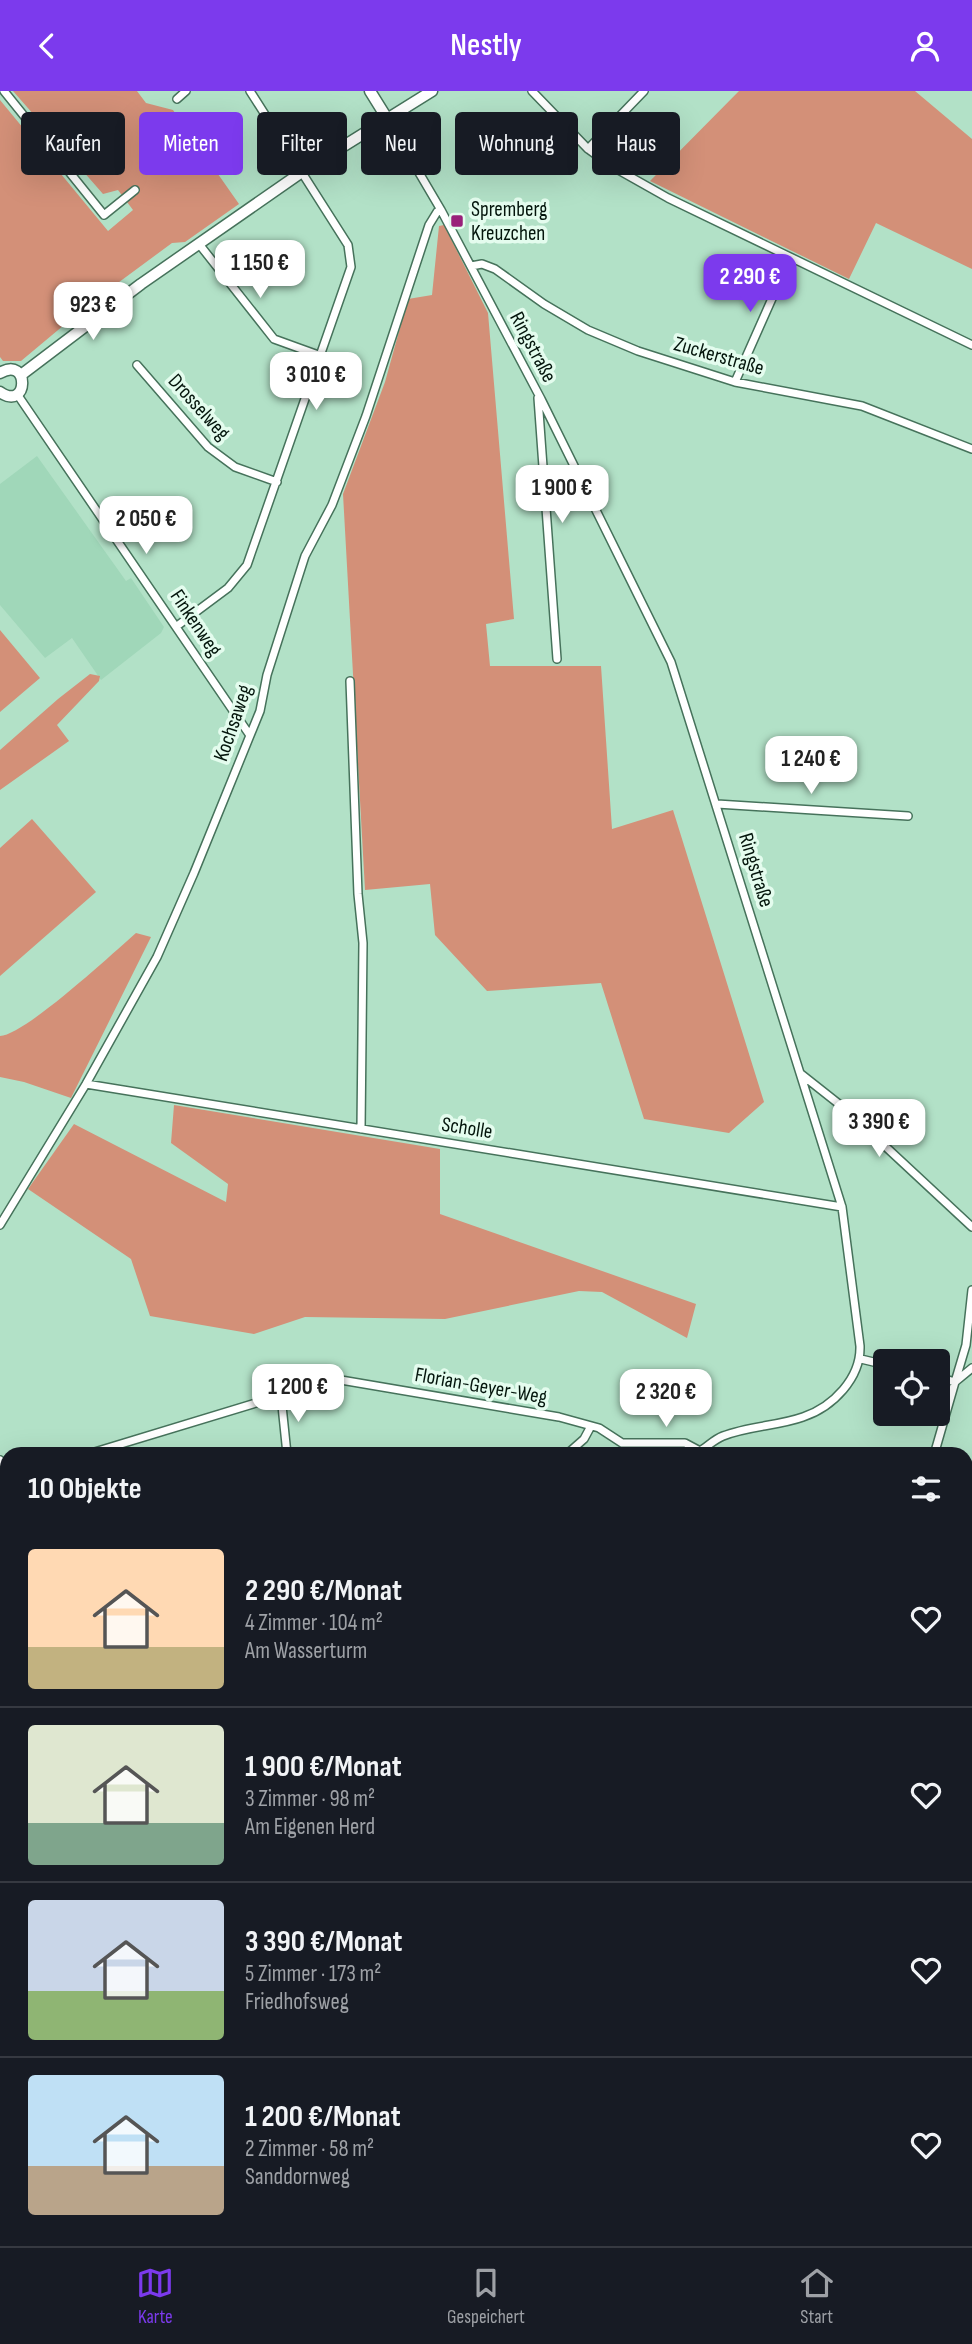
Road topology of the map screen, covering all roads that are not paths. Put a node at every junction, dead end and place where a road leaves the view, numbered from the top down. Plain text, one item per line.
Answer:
1 (4, 91) edge
2 (186, 91) edge
3 (250, 91) edge
4 (370, 91) edge
5 (432, 91) edge
6 (532, 91) edge
7 (644, 91) edge
8 (177, 99) dead end
9 (263, 112) edge
10 (382, 112) edge
11 (399, 112) edge
12 (588, 149) junction
13 (298, 175) edge
14 (304, 175) edge
15 (420, 175) edge
16 (135, 190) dead end
17 (441, 210) junction
18 (199, 244) junction
19 (790, 258) junction
20 (471, 266) junction
21 (972, 345) edge
22 (321, 356) junction
23 (137, 365) dead end
24 (0, 373) edge
25 (21, 375) junction
26 (735, 382) junction
27 (0, 393) edge
28 (17, 394) junction
29 (538, 394) junction
30 (972, 449) edge
31 (277, 482) junction
32 (177, 626) junction
33 (557, 659) dead end
34 (350, 681) dead end
35 (249, 734) junction
36 (717, 804) junction
37 (908, 816) dead end
38 (800, 1074) junction
39 (86, 1084) junction
40 (361, 1129) junction
41 (842, 1207) junction
42 (0, 1225) edge
43 (972, 1227) edge
44 (972, 1290) edge
45 (861, 1359) junction
46 (873, 1362) edge
47 (972, 1368) edge
48 (950, 1381) edge
49 (955, 1382) junction
50 (281, 1396) junction
51 (592, 1426) junction
52 (111, 1447) edge
53 (286, 1447) edge
54 (575, 1447) edge
55 (691, 1447) edge
56 (706, 1447) edge
57 (936, 1447) edge

1 - 16 street
2 - 8 street
3 - 9 street
4 - 10 street
5 - 11 street
6 - 12 street
7 - 12 street
12 - 19 street
13 - 18 street
14 - 22 street
15 - 17 street, Ringstraße
17 - 20 street, Ringstraße
17 - 35 street, Kochsaweg
18 - 22 street
18 - 25 street
19 - 21 street
19 - 26 street
20 - 26 street, Zuckerstraße
20 - 29 street, Ringstraße
22 - 31 street
23 - 31 street, Drosselweg
24 - 25 street
25 - 28 street
26 - 30 street, Zuckerstraße
27 - 28 street
28 - 32 street, Finkenweg
29 - 33 street
29 - 36 street, Ringstraße
31 - 32 street
32 - 35 street, Finkenweg
34 - 40 street
35 - 39 street, Kochsaweg
36 - 37 street
36 - 38 street, Ringstraße
38 - 41 street, Ringstraße
38 - 43 street
39 - 40 street, Scholle
39 - 42 street, Kochsaweg
40 - 41 street, Scholle
41 - 45 street, Ringstraße
44 - 49 street
45 - 46 street
45 - 56 street
47 - 49 street
48 - 49 street
49 - 57 street
50 - 51 street, Florian-Geyer-Weg
50 - 52 street, Florian-Geyer-Weg
50 - 53 street
51 - 54 street
51 - 55 street, Florian-Geyer-Weg

